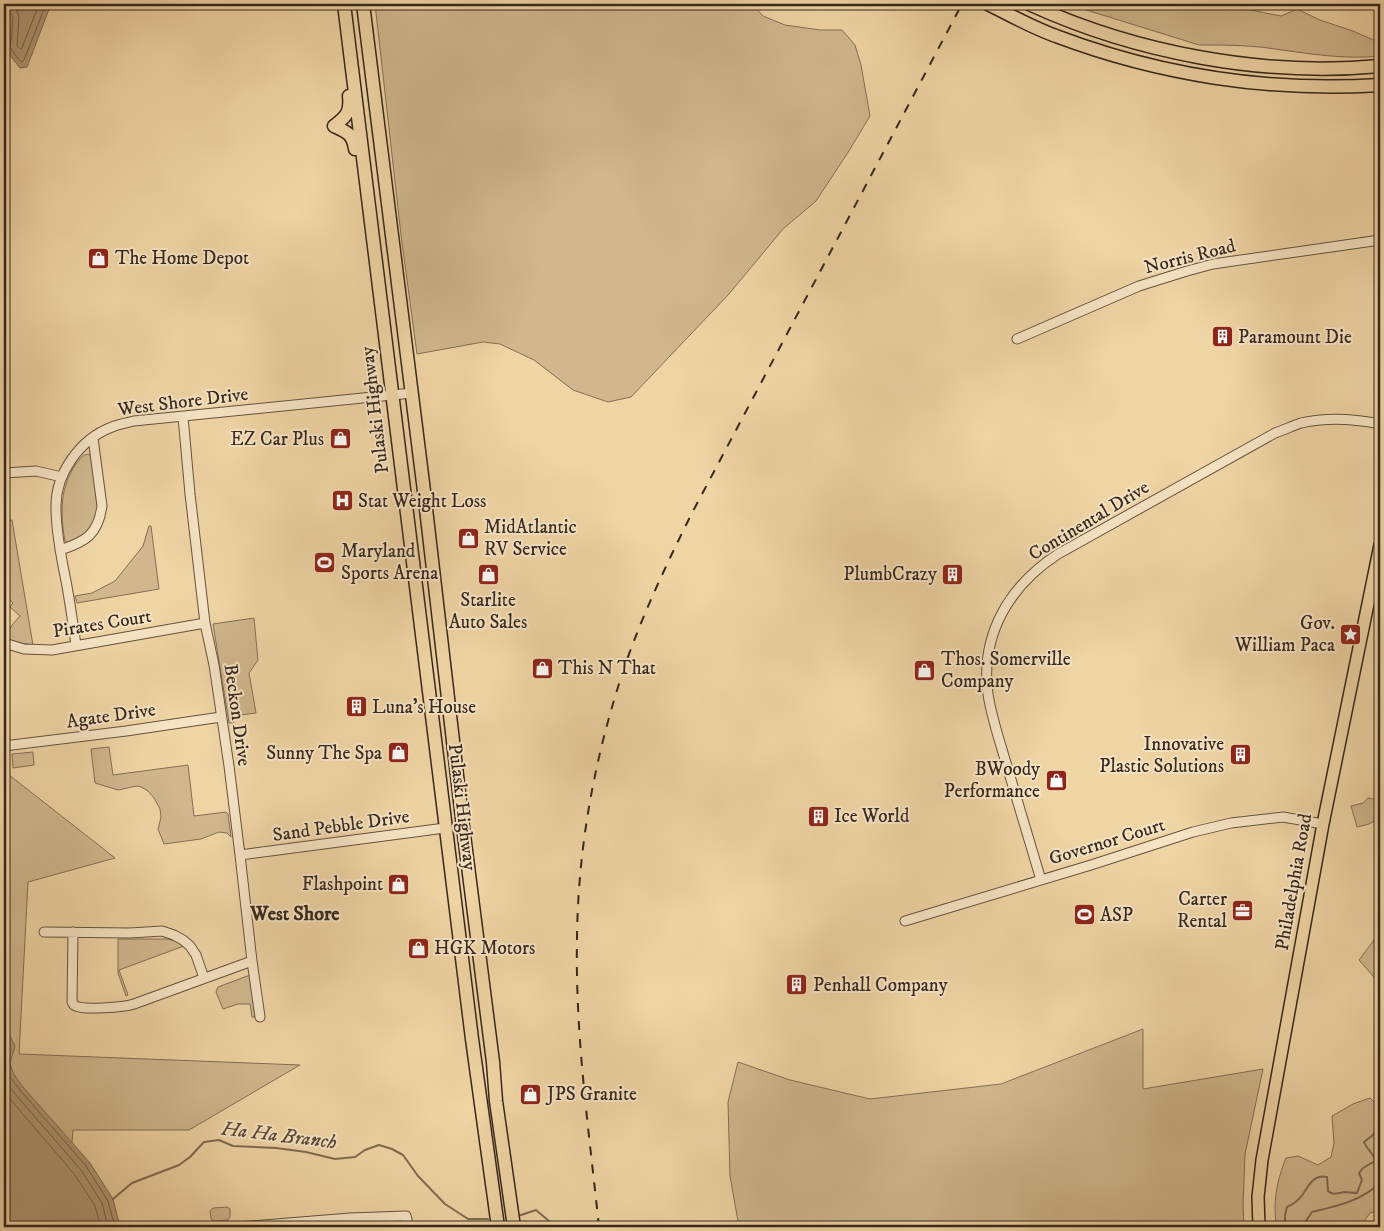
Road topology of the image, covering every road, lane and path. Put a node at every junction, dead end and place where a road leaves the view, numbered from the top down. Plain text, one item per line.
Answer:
1 (344, 4) edge
2 (363, 4) edge
3 (988, 4) edge
4 (1029, 4) edge
5 (346, 29) junction
6 (1380, 66) edge
7 (1380, 85) edge
8 (366, 189) junction
9 (1380, 240) edge
10 (1017, 339) dead end
11 (412, 393) junction
12 (392, 395) junction
13 (183, 417) junction
14 (1380, 424) edge
15 (93, 438) junction
16 (4, 473) edge
17 (62, 477) junction
18 (1380, 545) edge
19 (60, 550) junction
20 (205, 623) junction
21 (4, 643) edge
22 (76, 646) junction
23 (221, 716) junction
24 (4, 746) edge
25 (1322, 824) junction
26 (446, 828) junction
27 (240, 856) junction
28 (1041, 880) junction
29 (905, 921) dead end
30 (44, 932) dead end
31 (73, 932) junction
32 (252, 960) junction
33 (204, 978) junction
34 (260, 1018) dead end
35 (237, 1227) edge
36 (409, 1227) edge
37 (498, 1227) edge
38 (514, 1227) edge
39 (1259, 1227) edge

1 - 5 highway, Pulaski Highway
2 - 11 highway, Pulaski Highway
3 - 7 highway
4 - 6 highway
5 - 8 highway, Pulaski Highway
5 - 8 highway
8 - 12 highway, Pulaski Highway
9 - 10 street, Norris Road
11 - 12 street, West Shore Drive
11 - 38 highway, Pulaski Highway
12 - 13 street, West Shore Drive
12 - 26 highway, Pulaski Highway
13 - 15 street, West Shore Drive
13 - 20 street, Beckon Drive
14 - 28 street, Continental Drive
15 - 17 street, West Shore Drive
15 - 19 street
16 - 17 street
17 - 19 street, West Shore Drive
18 - 25 main road, Philadelphia Road
19 - 22 street, West Shore Drive
20 - 22 street, Pirates Court
20 - 23 street, Beckon Drive
21 - 22 street, Pirates Court
23 - 24 street, Agate Drive
23 - 27 street, Beckon Drive
25 - 28 street, Governor Court
25 - 39 main road, Philadelphia Road
26 - 27 street, Sand Pebble Drive
26 - 37 highway, Pulaski Highway
27 - 32 street, Beckon Drive
28 - 29 street, Governor Court
30 - 31 street
31 - 33 street
31 - 33 street
32 - 33 street
32 - 34 street, Beckon Drive
35 - 36 street

